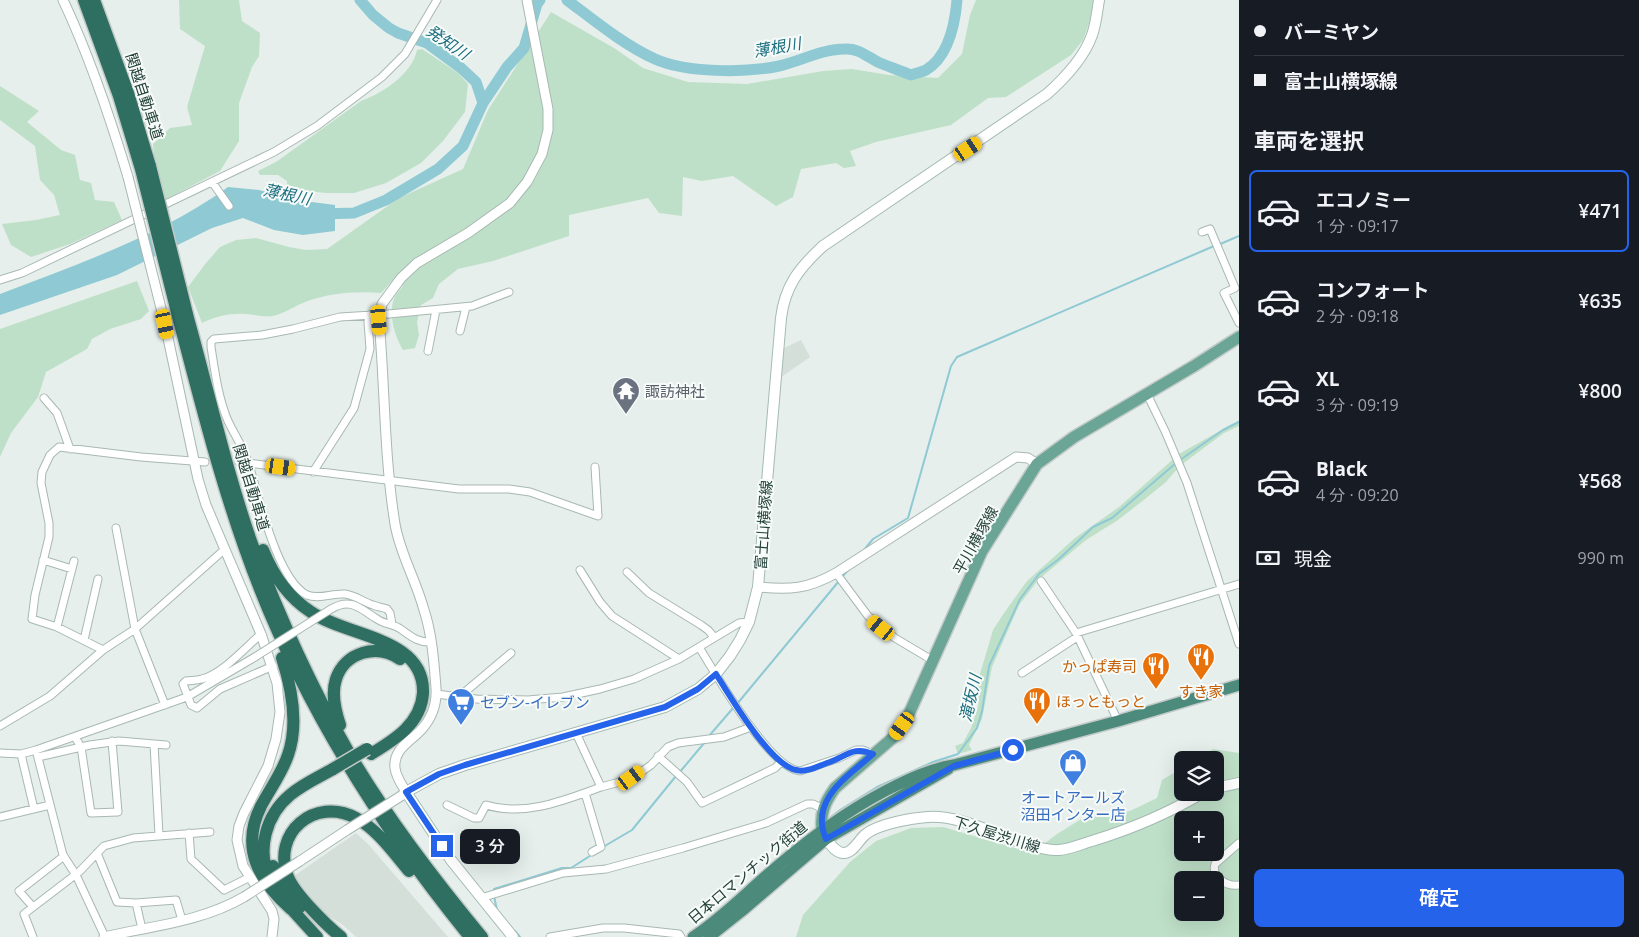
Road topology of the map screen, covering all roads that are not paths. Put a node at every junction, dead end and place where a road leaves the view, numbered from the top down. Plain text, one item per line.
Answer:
1 (63, 0) edge
2 (84, 0) edge
3 (94, 0) edge
4 (437, 0) edge
5 (527, 0) edge
6 (1099, 0) edge
7 (145, 168) junction
8 (212, 182) junction
9 (229, 206) dead end
10 (1202, 232) dead end
11 (0, 280) edge
12 (508, 292) dead end
13 (466, 307) junction
14 (436, 310) junction
15 (370, 315) junction
16 (184, 319) junction
17 (1239, 323) edge
18 (460, 331) dead end
19 (1239, 337) edge
20 (428, 352) dead end
21 (1147, 394) junction
22 (44, 398) dead end
23 (221, 440) junction
24 (70, 449) junction
25 (194, 462) junction
26 (205, 462) dead end
27 (239, 462) dead end
28 (249, 463) junction
29 (1037, 464) junction
30 (595, 467) dead end
31 (314, 472) junction
32 (390, 482) junction
33 (116, 528) dead end
34 (244, 547) junction
35 (225, 549) junction
36 (43, 560) junction
37 (74, 561) dead end
38 (72, 569) junction
39 (580, 570) dead end
40 (627, 572) dead end
41 (836, 573) junction
42 (98, 579) dead end
43 (1041, 581) dead end
44 (1239, 584) edge
45 (758, 587) junction
46 (1221, 590) junction
47 (749, 622) junction
48 (392, 624) junction
49 (56, 627) junction
50 (135, 629) junction
51 (261, 634) junction
52 (1077, 635) junction
53 (714, 637) junction
54 (84, 640) junction
55 (431, 642) junction
56 (1239, 644) edge
57 (699, 647) junction
58 (103, 650) junction
59 (511, 653) dead end
60 (679, 659) junction
61 (932, 660) junction
62 (273, 666) junction
63 (1022, 673) dead end
64 (716, 674) junction
65 (1239, 685) edge
66 (436, 694) junction
67 (187, 697) junction
68 (459, 698) junction
69 (165, 705) junction
70 (1118, 721) junction
71 (0, 725) edge
72 (751, 728) junction
73 (576, 733) junction
74 (75, 737) junction
75 (112, 742) junction
76 (154, 744) junction
77 (166, 745) dead end
78 (81, 747) junction
79 (369, 751) junction
80 (0, 753) edge
81 (21, 754) junction
82 (37, 754) junction
83 (873, 754) junction
84 (658, 756) junction
85 (781, 762) junction
86 (335, 771) junction
87 (1239, 783) edge
88 (1224, 786) edge
89 (601, 787) junction
90 (585, 793) junction
91 (404, 794) junction
92 (1187, 801) edge
93 (50, 805) junction
94 (447, 805) dead end
95 (823, 808) junction
96 (34, 809) junction
97 (0, 815) edge
98 (210, 832) dead end
99 (189, 833) junction
100 (824, 834) junction
101 (159, 835) junction
102 (1239, 843) edge
103 (592, 852) dead end
104 (97, 853) junction
105 (64, 856) junction
106 (429, 869) junction
107 (76, 875) junction
108 (250, 877) junction
109 (1239, 885) edge
110 (481, 898) junction
111 (136, 904) junction
112 (33, 907) junction
113 (292, 909) junction
114 (182, 920) junction
115 (327, 925) junction
116 (142, 929) junction
117 (108, 936) edge
118 (33, 937) edge
119 (272, 937) edge
120 (317, 937) edge
121 (341, 937) edge
122 (469, 937) edge
123 (482, 937) edge
124 (513, 937) edge
125 (550, 937) edge
126 (681, 937) edge
127 (693, 937) edge
128 (709, 937) edge

1 - 25 street, bridge
2 - 7 highway, 関越自動車道
3 - 7 highway, 関越自動車道
4 - 8 street
5 - 32 street
6 - 45 main road, 富士山横塚線
7 - 16 highway, 関越自動車道, bridge
8 - 9 street
8 - 11 street
10 - 17 street
12 - 13 street
13 - 14 street
13 - 18 street
14 - 15 street, bridge
14 - 20 street
15 - 28 street
15 - 31 street
16 - 23 highway, 関越自動車道
16 - 34 highway, 関越自動車道
19 - 21 main road, 平川横塚線
21 - 29 main road, 平川横塚線
21 - 46 street
22 - 24 street
23 - 79 highway
23 - 106 highway, 関越自動車道
24 - 25 street
24 - 36 street
25 - 26 street
25 - 35 street
27 - 28 street
28 - 31 street
28 - 48 street
29 - 41 street
29 - 61 main road, 平川横塚線
30 - 32 street
31 - 32 street
32 - 55 street
33 - 50 street
34 - 113 highway
34 - 122 highway, 関越自動車道
35 - 50 street
35 - 51 street
36 - 38 street
36 - 49 street
37 - 38 street
38 - 49 street
39 - 60 street
40 - 53 street
41 - 45 street
41 - 61 street
42 - 54 street
43 - 52 street
44 - 46 street
45 - 47 main road, 富士山横塚線
46 - 52 street
46 - 56 street
47 - 53 street
47 - 64 main road, 富士山横塚線
48 - 55 street
48 - 67 street, bridge
49 - 54 street
50 - 58 street
50 - 69 street
51 - 62 street
51 - 67 street
52 - 63 street
52 - 70 street
53 - 57 street
54 - 58 street
55 - 66 street
57 - 60 street
57 - 64 street
58 - 71 street
59 - 68 street
60 - 68 street
61 - 83 main road, 平川横塚線
62 - 67 street
62 - 108 street
64 - 72 street
64 - 73 main road, 富士山横塚線
65 - 70 highway, 日本ロマンチック街道
66 - 68 street
66 - 91 street
67 - 69 street
69 - 74 street
70 - 100 highway, 日本ロマンチック街道
72 - 84 street
72 - 85 street
73 - 89 street
73 - 91 main road, 富士山横塚線
74 - 78 street
74 - 82 street
75 - 76 street
75 - 78 street
75 - 78 street
76 - 77 street
76 - 101 street
78 - 82 street
79 - 86 highway
79 - 106 highway
80 - 81 street
81 - 82 street
81 - 96 street
82 - 93 street
83 - 85 street
83 - 95 main road, 平川横塚線
84 - 85 street
84 - 89 street
86 - 113 highway
86 - 115 highway
87 - 88 main road
89 - 90 street
90 - 94 street
90 - 103 street
91 - 110 main road
91 - 114 street, bridge
92 - 100 main road, 下久屋渋川線
93 - 96 street
93 - 105 street
95 - 100 main road, 平川横塚線
95 - 110 street
96 - 97 street
98 - 99 street
99 - 101 street
99 - 108 street
100 - 127 highway, 日本ロマンチック街道
100 - 128 highway, 日本ロマンチック街道
101 - 104 street
102 - 109 street
104 - 107 street
104 - 111 street
105 - 107 street
105 - 112 street
106 - 123 highway, 関越自動車道
107 - 112 street
107 - 117 street
108 - 119 street
110 - 124 main road
111 - 114 street
111 - 116 street
112 - 118 street
113 - 120 highway
114 - 116 street
115 - 121 highway
115 - 122 highway
116 - 117 street
125 - 126 street

